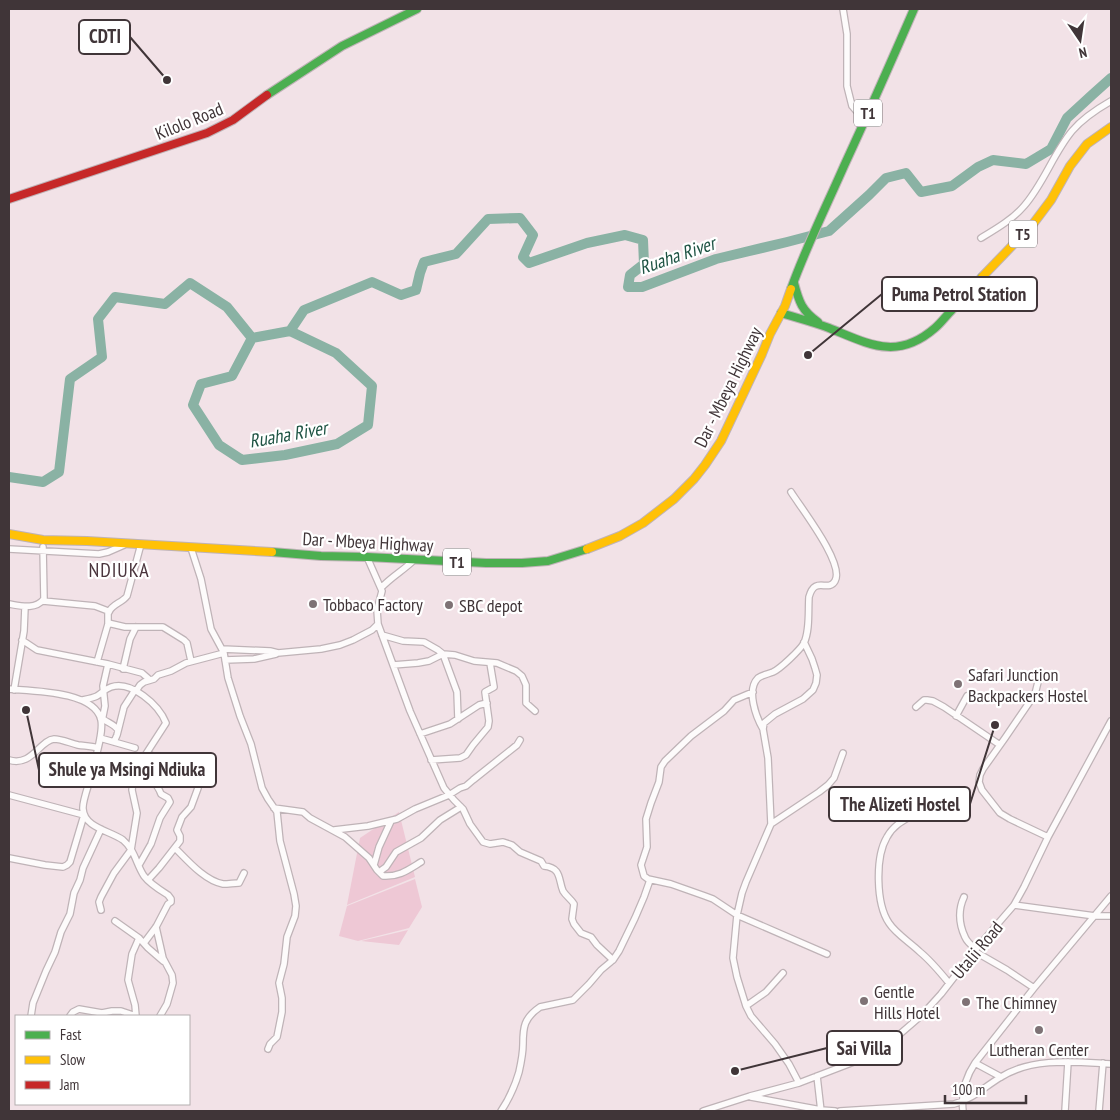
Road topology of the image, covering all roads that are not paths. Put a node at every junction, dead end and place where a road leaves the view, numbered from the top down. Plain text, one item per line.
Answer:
1 (417, 9) edge
2 (843, 9) edge
3 (914, 9) edge
4 (1111, 101) edge
5 (864, 121) junction
6 (1111, 127) edge
7 (9, 199) edge
8 (981, 238) dead end
9 (794, 283) junction
10 (783, 310) junction
11 (805, 318) junction
12 (770, 334) junction
13 (791, 492) dead end
14 (9, 534) edge
15 (43, 540) junction
16 (128, 544) junction
17 (141, 544) junction
18 (191, 548) junction
19 (9, 549) edge
20 (43, 550) junction
21 (367, 557) junction
22 (414, 560) junction
23 (381, 588) junction
24 (43, 601) junction
25 (9, 604) edge
26 (25, 607) junction
27 (109, 612) junction
28 (108, 623) junction
29 (378, 624) junction
30 (136, 627) junction
31 (382, 635) junction
32 (22, 640) junction
33 (804, 642) junction
34 (278, 653) junction
35 (224, 654) junction
36 (443, 654) junction
37 (191, 661) junction
38 (97, 662) junction
39 (490, 663) junction
40 (108, 664) junction
41 (393, 666) junction
42 (123, 669) junction
43 (142, 674) junction
44 (150, 680) junction
45 (1038, 682) dead end
46 (142, 683) junction
47 (11, 690) edge
48 (135, 690) junction
49 (104, 691) junction
50 (753, 692) junction
51 (967, 696) dead end
52 (82, 700) junction
53 (487, 703) junction
54 (916, 707) dead end
55 (535, 710) dead end
56 (956, 716) junction
57 (458, 720) junction
58 (102, 721) junction
59 (1111, 721) edge
60 (763, 729) junction
61 (118, 730) junction
62 (420, 734) junction
63 (1104, 734) junction
64 (1111, 737) edge
65 (100, 738) junction
66 (520, 740) dead end
67 (114, 742) junction
68 (1000, 745) junction
69 (98, 748) junction
70 (135, 748) dead end
71 (148, 753) junction
72 (843, 753) dead end
73 (95, 757) junction
74 (9, 760) edge
75 (431, 760) junction
76 (136, 773) junction
77 (9, 794) edge
78 (449, 795) junction
79 (461, 807) junction
80 (274, 808) junction
81 (84, 815) junction
82 (913, 815) dead end
83 (391, 821) junction
84 (771, 824) junction
85 (101, 829) junction
86 (334, 830) junction
87 (1048, 837) junction
88 (174, 848) junction
89 (131, 850) junction
90 (9, 858) edge
91 (421, 862) dead end
92 (139, 865) junction
93 (374, 865) junction
94 (379, 872) junction
95 (244, 873) dead end
96 (148, 880) junction
97 (650, 880) junction
98 (1111, 896) edge
99 (964, 897) dead end
100 (1014, 906) junction
101 (101, 910) dead end
102 (737, 915) junction
103 (1095, 916) junction
104 (1111, 916) edge
105 (115, 921) dead end
106 (156, 927) junction
107 (141, 941) junction
108 (975, 950) junction
109 (827, 954) dead end
110 (613, 960) junction
111 (165, 962) junction
112 (783, 973) dead end
113 (950, 983) junction
114 (1034, 988) junction
115 (746, 1006) junction
116 (31, 1015) edge
117 (71, 1015) edge
118 (133, 1015) edge
119 (136, 1015) edge
120 (161, 1015) edge
121 (268, 1049) dead end
122 (1068, 1062) junction
123 (975, 1063) junction
124 (1103, 1063) junction
125 (1111, 1064) edge
126 (817, 1076) junction
127 (1001, 1077) junction
128 (799, 1083) junction
129 (750, 1096) junction
130 (962, 1102) junction
131 (501, 1111) edge
132 (703, 1111) edge
133 (821, 1111) edge
134 (835, 1111) edge
135 (840, 1111) edge
136 (963, 1111) edge
137 (1065, 1111) edge
138 (1099, 1111) edge

1 - 7 main road, Kilolo Road
2 - 5 street
3 - 5 main road, T1
4 - 8 street
5 - 9 main road, T1
6 - 11 main road, T5
9 - 10 main road, T1
9 - 11 main road
10 - 11 main road, T5
10 - 12 main road, Dar - Mbeya Highway / T1
11 - 12 main road
12 - 22 main road, Dar - Mbeya Highway / T1
13 - 33 street
14 - 15 main road, Dar - Mbeya Highway / T1
15 - 16 main road, Dar - Mbeya Highway / T1
15 - 20 street
16 - 17 main road, Dar - Mbeya Highway / T1
16 - 20 street
17 - 18 main road, Dar - Mbeya Highway / T1
17 - 27 street
18 - 21 main road, Dar - Mbeya Highway / T1
18 - 35 street
19 - 20 street
20 - 24 street
21 - 22 main road, Dar - Mbeya Highway / T1
21 - 23 street
22 - 23 street
23 - 29 street
24 - 26 street
24 - 27 street
25 - 26 street
26 - 32 street
27 - 28 street
28 - 30 street
28 - 38 street
29 - 31 street
29 - 34 street
30 - 37 street
30 - 42 street
31 - 36 street
31 - 41 street
32 - 38 street
32 - 47 street
33 - 50 street
33 - 60 street
34 - 35 street
34 - 35 street
35 - 37 street
35 - 80 street
36 - 39 street
36 - 41 street
36 - 57 street
37 - 44 street
38 - 40 street
39 - 53 street
39 - 55 street
40 - 42 street
40 - 49 street
41 - 62 street
42 - 43 street
43 - 44 street
43 - 46 street
44 - 46 street
45 - 68 street
46 - 48 street
47 - 52 street
48 - 49 street
48 - 61 street
48 - 71 street
49 - 52 street
49 - 58 street
50 - 60 street
50 - 97 street
51 - 56 street
52 - 58 street
53 - 57 street
53 - 75 street
54 - 56 street
56 - 68 street
57 - 62 street
58 - 61 street
58 - 65 street
59 - 63 street, Utalii Road
60 - 84 street
61 - 67 street
62 - 75 street
63 - 64 street
63 - 87 street, Utalii Road
65 - 67 street
65 - 69 street
66 - 78 street
67 - 70 street
68 - 87 street
69 - 73 street
69 - 74 street
71 - 76 street
71 - 88 street
72 - 84 street
73 - 76 street
73 - 81 street
75 - 78 street
76 - 89 street
76 - 92 street
77 - 81 street
78 - 79 street
78 - 83 street
79 - 94 street
79 - 110 street
80 - 86 street
80 - 121 street
81 - 85 street
81 - 90 street
82 - 113 street
83 - 86 street
83 - 93 street
84 - 102 street
85 - 89 street
85 - 116 street
86 - 93 street
87 - 100 street, Utalii Road
88 - 95 street
88 - 96 street
89 - 92 street
89 - 101 street
91 - 94 street
92 - 96 street
93 - 94 street
96 - 106 street
97 - 102 street
97 - 110 street
98 - 103 street
99 - 108 street
100 - 103 street
100 - 108 street, Utalii Road
102 - 109 street
102 - 115 street
103 - 104 street
103 - 114 street
105 - 107 street
106 - 107 street
106 - 111 street
107 - 111 street
107 - 119 street
108 - 113 street, Utalii Road
108 - 114 street
110 - 131 street
111 - 120 street
112 - 115 street
113 - 126 street, Utalii Road
114 - 123 street
115 - 128 street
117 - 118 street
122 - 124 street
122 - 127 street
122 - 137 street
123 - 127 street
123 - 130 street
124 - 125 street
124 - 138 street
126 - 128 street, Utalii Road
126 - 133 street
127 - 130 street
128 - 129 street, Utalii Road
129 - 132 street, Utalii Road
129 - 133 street
130 - 135 street
130 - 136 street
133 - 134 street

